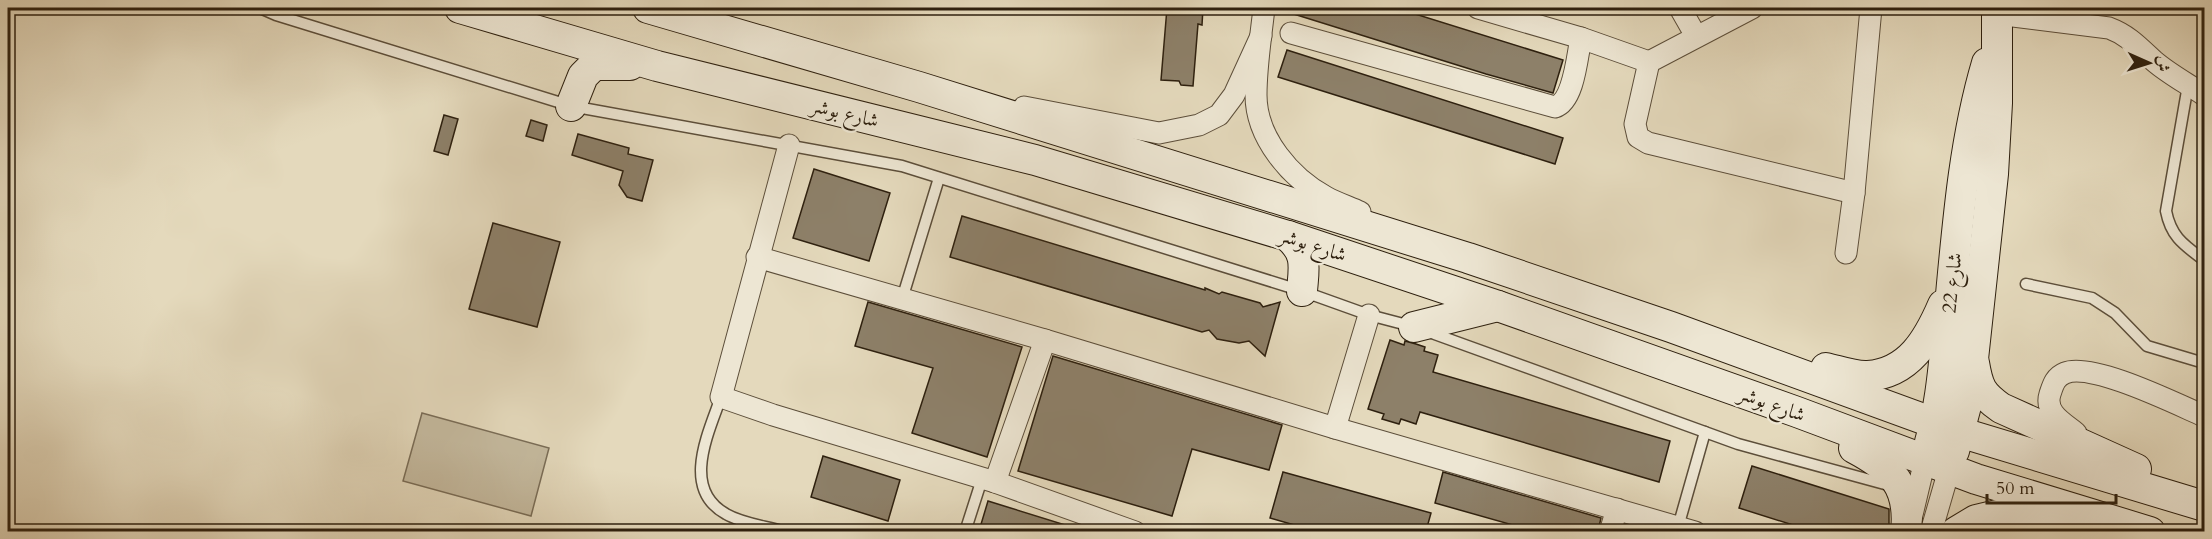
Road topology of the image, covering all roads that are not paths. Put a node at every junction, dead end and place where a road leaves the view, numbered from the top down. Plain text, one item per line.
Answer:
1 (260, 8) edge
2 (460, 8) edge
3 (648, 8) edge
4 (1264, 8) edge
5 (1478, 8) edge
6 (1680, 8) edge
7 (1752, 8) edge
8 (1871, 8) edge
9 (1995, 16) edge
10 (1291, 33) dead end
11 (1261, 36) junction
12 (1696, 36) junction
13 (1581, 38) junction
14 (1649, 62) junction
15 (657, 66) junction
16 (919, 87) junction
17 (2196, 90) edge
18 (571, 106) junction
19 (789, 145) junction
20 (939, 177) junction
21 (1854, 194) junction
22 (1288, 236) junction
23 (1846, 253) dead end
24 (757, 257) junction
25 (1468, 258) junction
26 (2205, 260) edge
27 (1952, 283) junction
28 (2026, 284) dead end
29 (1302, 291) junction
30 (902, 299) junction
31 (1498, 306) junction
32 (1369, 315) junction
33 (1414, 327) junction
34 (1671, 327) junction
35 (1045, 340) junction
36 (1974, 359) junction
37 (2205, 363) edge
38 (721, 396) junction
39 (1797, 412) junction
40 (2205, 416) edge
41 (1335, 428) junction
42 (1947, 428) junction
43 (1705, 432) junction
44 (2103, 454) junction
45 (1937, 465) junction
46 (988, 481) junction
47 (1903, 489) junction
48 (2205, 500) edge
49 (2205, 506) edge
50 (1617, 508) junction
51 (2099, 518) junction
52 (1686, 529) edge
53 (785, 531) edge
54 (966, 531) edge
55 (1135, 531) edge
56 (1610, 531) edge
57 (1907, 531) edge
58 (1930, 531) edge
59 (1956, 531) edge
60 (2150, 531) edge

1 - 18 lane
2 - 15 main road, شارع بوشر
3 - 16 main road, شارع بوشر
4 - 11 street
5 - 13 street
6 - 12 street
7 - 12 street
8 - 21 street
9 - 17 street
9 - 27 main road, شارع 22
9 - 36 main road, شارع 22
10 - 13 street
11 - 16 street
11 - 25 street
12 - 14 street
13 - 14 street
14 - 21 street
15 - 18 main road
15 - 22 main road, شارع بوشر
16 - 25 main road, شارع بوشر
17 - 26 lane
18 - 19 lane
19 - 20 lane
19 - 24 street
20 - 29 lane
20 - 30 lane
21 - 23 street
22 - 29 main road
22 - 31 main road, شارع بوشر
24 - 30 street
24 - 38 street
25 - 34 main road, شارع بوشر
27 - 34 main road
27 - 42 main road, شارع 22
28 - 37 lane
29 - 32 lane
30 - 35 street
31 - 33 main road
31 - 39 main road, شارع بوشر
32 - 33 lane
32 - 41 street
33 - 43 lane
34 - 42 main road, شارع بوشر
35 - 41 street
35 - 46 street
36 - 42 main road, شارع 22
36 - 44 main road
38 - 46 street
38 - 53 lane
39 - 45 main road, شارع بوشر
39 - 47 main road
40 - 44 street
41 - 50 street
42 - 45 main road, شارع 22
42 - 49 main road, شارع بوشر
43 - 47 lane
43 - 52 lane
44 - 48 main road
45 - 51 main road, شارع بوشر
45 - 57 street, شارع 22
45 - 58 street, شارع 22
46 - 54 lane
46 - 55 street
47 - 57 main road
50 - 52 street
50 - 56 street
51 - 59 main road
51 - 60 main road, شارع بوشر

